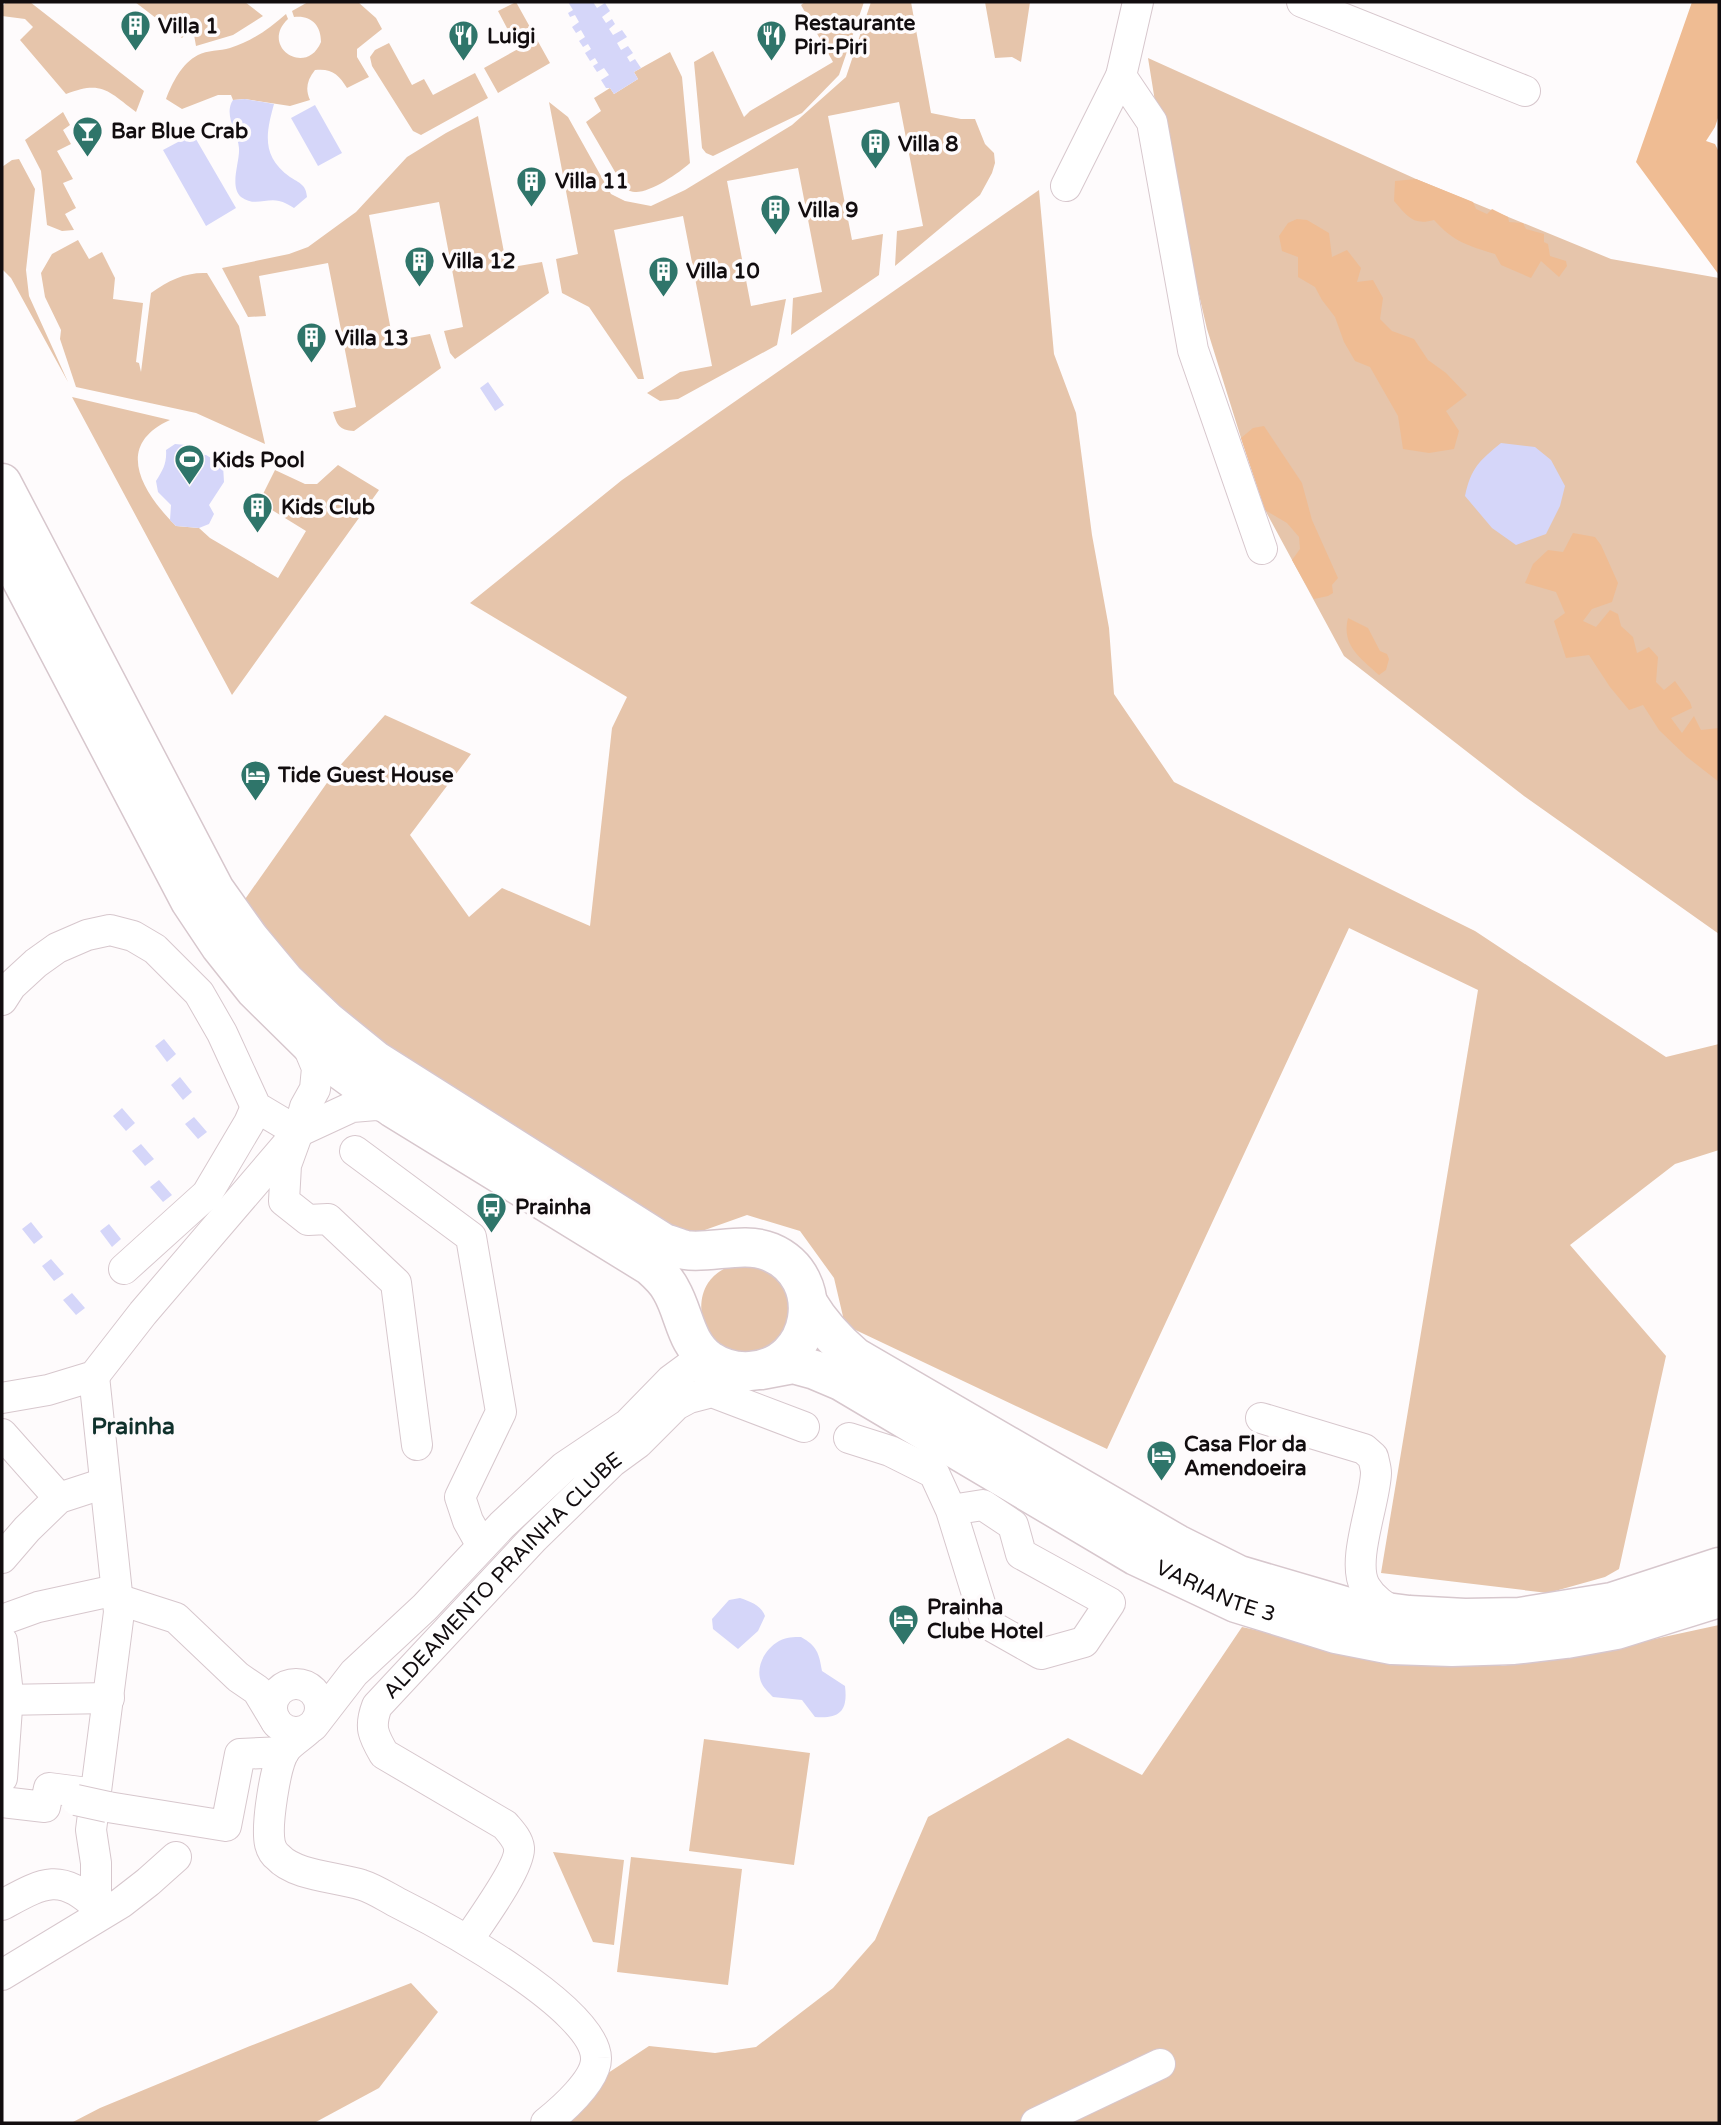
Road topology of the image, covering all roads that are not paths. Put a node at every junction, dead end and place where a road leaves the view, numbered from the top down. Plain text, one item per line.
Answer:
1 (1138, 2) edge
2 (1302, 2) edge
3 (1121, 76) junction
4 (1525, 91) dead end
5 (1066, 186) dead end
6 (2, 483) edge
7 (2, 543) edge
8 (1262, 549) dead end
9 (5, 990) edge
10 (305, 1039) junction
11 (256, 1107) junction
12 (393, 1108) junction
13 (298, 1132) junction
14 (355, 1151) dead end
15 (733, 1248) junction
16 (124, 1269) dead end
17 (808, 1303) junction
18 (688, 1331) junction
19 (720, 1366) junction
20 (759, 1370) junction
21 (94, 1376) junction
22 (671, 1380) junction
23 (2, 1398) edge
24 (1261, 1418) dead end
25 (804, 1427) dead end
26 (2, 1434) edge
27 (849, 1438) dead end
28 (417, 1444) dead end
29 (105, 1483) junction
30 (59, 1497) junction
31 (460, 1497) junction
32 (951, 1510) junction
33 (508, 1520) junction
34 (482, 1546) junction
35 (1362, 1555) junction
36 (2, 1558) edge
37 (1719, 1567) edge
38 (117, 1595) junction
39 (1719, 1598) edge
40 (1317, 1599) junction
41 (154, 1610) junction
42 (1398, 1614) junction
43 (2, 1620) edge
44 (2, 1642) edge
45 (355, 1673) junction
46 (111, 1685) junction
47 (283, 1688) junction
48 (4, 1700) edge
49 (291, 1734) junction
50 (2, 1778) edge
51 (2, 1802) edge
52 (102, 1810) junction
53 (176, 1857) dead end
54 (49, 1883) junction
55 (2, 1905) edge
56 (96, 1911) junction
57 (468, 1940) junction
58 (2, 1975) edge
59 (1160, 2064) dead end
60 (545, 2123) edge
61 (1036, 2123) edge

1 - 3 street
2 - 4 street
3 - 5 street
3 - 8 street
6 - 15 main road
7 - 10 main road
9 - 11 street
10 - 12 main road
10 - 13 street
11 - 13 street
11 - 16 street
12 - 13 street
12 - 18 main road
13 - 21 street
13 - 28 street
14 - 31 street
15 - 17 main road
15 - 18 main road
17 - 20 main road
17 - 40 main road, VARIANTE 3
18 - 19 main road
18 - 22 street
19 - 20 main road
19 - 22 street
20 - 39 main road, VARIANTE 3
21 - 23 street
21 - 29 street
22 - 33 street, ALDEAMENTO PRAINHA CLUBE
24 - 35 street
25 - 57 street, ALDEAMENTO PRAINHA CLUBE
26 - 30 street
27 - 32 street
29 - 30 street
29 - 38 street
30 - 36 street
31 - 33 street, ALDEAMENTO PRAINHA CLUBE
31 - 34 street, ALDEAMENTO PRAINHA CLUBE
32 - 32 street
33 - 34 street, ALDEAMENTO PRAINHA CLUBE
34 - 45 street, ALDEAMENTO PRAINHA CLUBE
35 - 40 street
35 - 42 street
37 - 42 main road, VARIANTE 3
38 - 41 street
38 - 43 street
38 - 46 street
40 - 42 main road, VARIANTE 3
41 - 46 street
41 - 47 street
44 - 48 street
45 - 47 street
45 - 49 street
46 - 48 street
46 - 52 street
47 - 49 street
47 - 49 street
48 - 50 street
49 - 52 street
49 - 57 street
51 - 52 street
52 - 54 street
52 - 56 street
53 - 56 street
54 - 55 street
54 - 56 street
56 - 58 street
57 - 60 street
59 - 61 street

